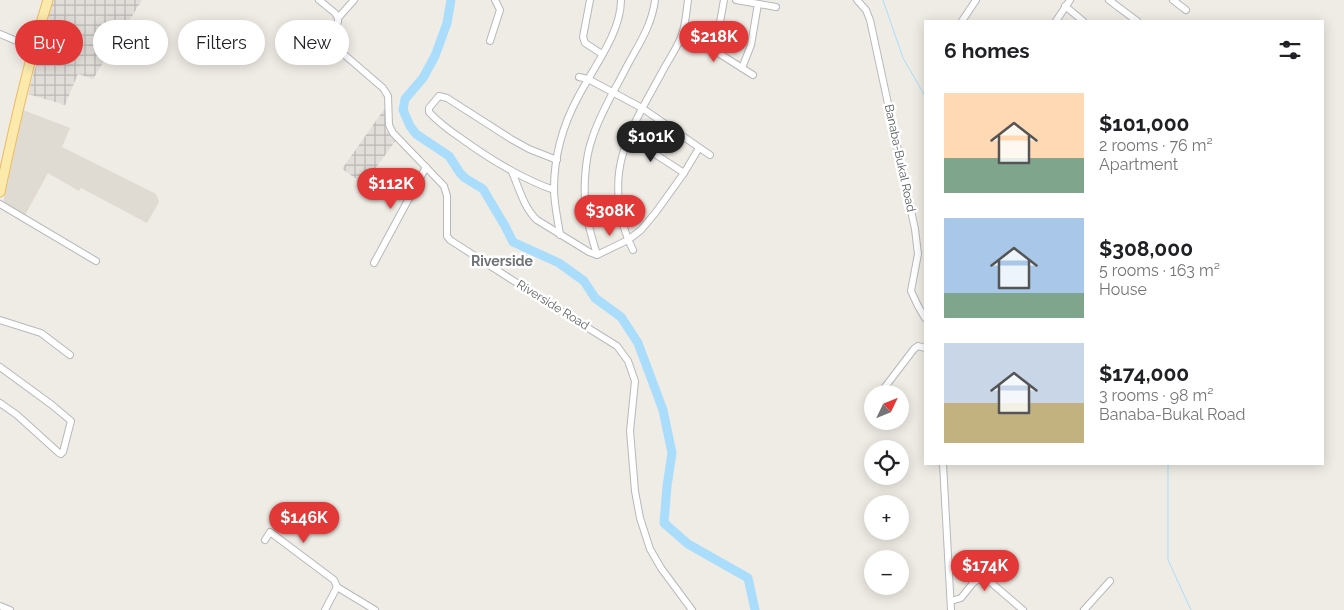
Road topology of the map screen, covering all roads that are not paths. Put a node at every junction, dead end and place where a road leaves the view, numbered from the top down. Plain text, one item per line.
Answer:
1 (48, 0) edge
2 (318, 0) edge
3 (354, 0) edge
4 (495, 0) edge
5 (590, 0) edge
6 (621, 0) edge
7 (655, 0) edge
8 (688, 0) edge
9 (724, 0) edge
10 (736, 0) edge
11 (857, 0) edge
12 (976, 0) edge
13 (1070, 0) edge
14 (1109, 0) edge
15 (1173, 0) edge
16 (758, 4) junction
17 (1065, 6) junction
18 (776, 7) dead end
19 (1186, 10) dead end
20 (338, 18) junction
21 (42, 20) edge
22 (963, 20) edge
23 (1057, 20) edge
24 (1083, 20) edge
25 (1136, 20) edge
26 (0, 34) edge
27 (681, 38) junction
28 (15, 40) edge
29 (490, 41) dead end
30 (712, 48) junction
31 (602, 54) junction
32 (29, 65) edge
33 (742, 68) junction
34 (753, 75) dead end
35 (579, 77) dead end
36 (588, 79) junction
37 (613, 92) junction
38 (642, 108) junction
39 (630, 136) junction
40 (699, 148) junction
41 (710, 155) dead end
42 (557, 160) junction
43 (426, 167) junction
44 (512, 172) junction
45 (684, 172) junction
46 (554, 190) junction
47 (0, 192) edge
48 (0, 204) edge
49 (560, 235) junction
50 (628, 240) junction
51 (633, 250) dead end
52 (597, 255) junction
53 (96, 261) dead end
54 (374, 263) dead end
55 (924, 316) edge
56 (0, 320) edge
57 (924, 348) edge
58 (70, 355) dead end
59 (0, 367) edge
60 (887, 385) edge
61 (0, 403) edge
62 (943, 465) edge
63 (265, 540) dead end
64 (1110, 581) dead end
65 (337, 587) junction
66 (951, 601) junction
67 (0, 606) edge
68 (10, 610) edge
69 (325, 610) edge
70 (375, 610) edge
71 (692, 610) edge
72 (951, 610) edge
73 (1023, 610) edge
74 (1084, 610) edge

1 - 21 main road
2 - 20 street
3 - 20 street
4 - 29 street
5 - 31 street
6 - 31 street
7 - 37 street
8 - 27 street
9 - 30 street
10 - 16 street
11 - 55 street, Banaba-Bukal Road
12 - 22 street
13 - 17 street
14 - 25 street
15 - 19 street
16 - 18 street
16 - 33 street
17 - 23 street
17 - 24 street
20 - 43 street, Riverside Road
26 - 28 street
27 - 30 street
27 - 38 street
30 - 33 street
31 - 36 street
32 - 47 main road
33 - 34 street
35 - 36 street
36 - 37 street
36 - 42 street
37 - 38 street
37 - 52 street
38 - 39 street
38 - 40 street
39 - 45 street
39 - 50 street
40 - 41 street
40 - 45 street
42 - 44 street
42 - 46 street
43 - 54 street
43 - 71 street, Riverside Road
44 - 46 street
44 - 49 street
45 - 50 street
46 - 49 street
48 - 53 street
49 - 52 street
50 - 51 street
50 - 52 street
56 - 58 street
57 - 60 street
59 - 61 street
62 - 66 street
63 - 65 street
64 - 74 street
65 - 69 street
65 - 70 street
66 - 72 street
66 - 73 street
67 - 68 street

